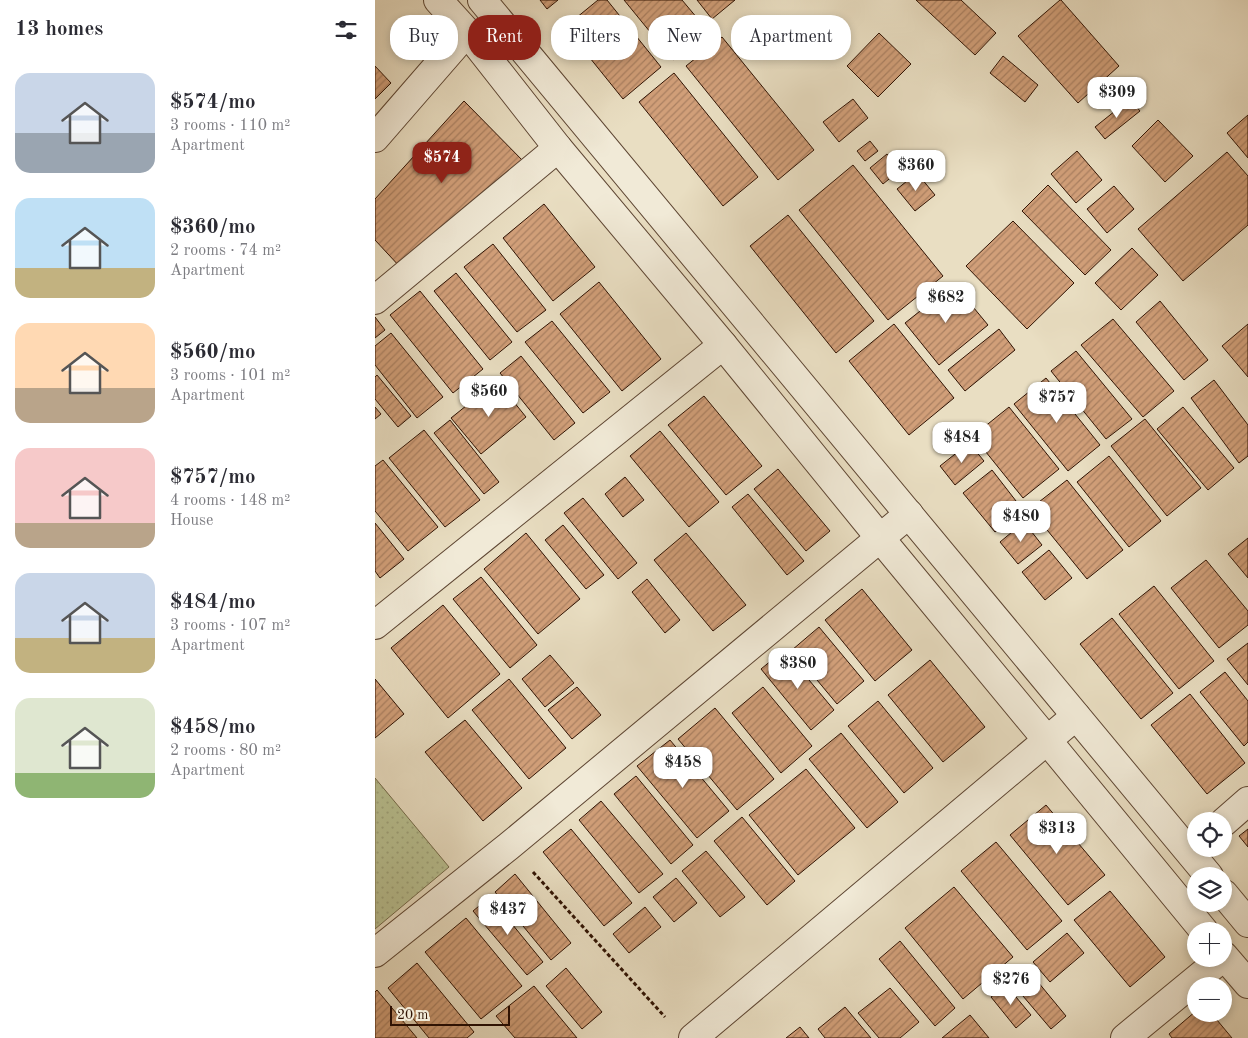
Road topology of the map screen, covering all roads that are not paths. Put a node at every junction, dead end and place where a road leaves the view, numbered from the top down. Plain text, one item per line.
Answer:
1 (438, 0) edge
2 (482, 0) edge
3 (467, 32) junction
4 (375, 138) edge
5 (558, 148) junction
6 (375, 300) edge
7 (723, 345) junction
8 (909, 514) junction
9 (880, 538) junction
10 (375, 625) edge
11 (1076, 716) junction
12 (1047, 740) junction
13 (1248, 801) edge
14 (1232, 815) edge
15 (1187, 842) edge
16 (1232, 904) edge
17 (1197, 922) edge
18 (1248, 923) edge
19 (375, 953) edge
20 (1211, 967) edge
21 (1232, 967) edge
22 (1248, 984) edge
23 (693, 1038) edge
24 (1125, 1038) edge

1 - 3 street
2 - 8 street
3 - 4 street
3 - 5 street
5 - 6 street
5 - 7 street
7 - 9 street
7 - 10 street
8 - 9 street
8 - 11 street
9 - 12 street
9 - 19 street
11 - 12 street
11 - 15 street
12 - 17 street
12 - 23 street
13 - 14 street
16 - 18 street
20 - 24 street
21 - 22 street

